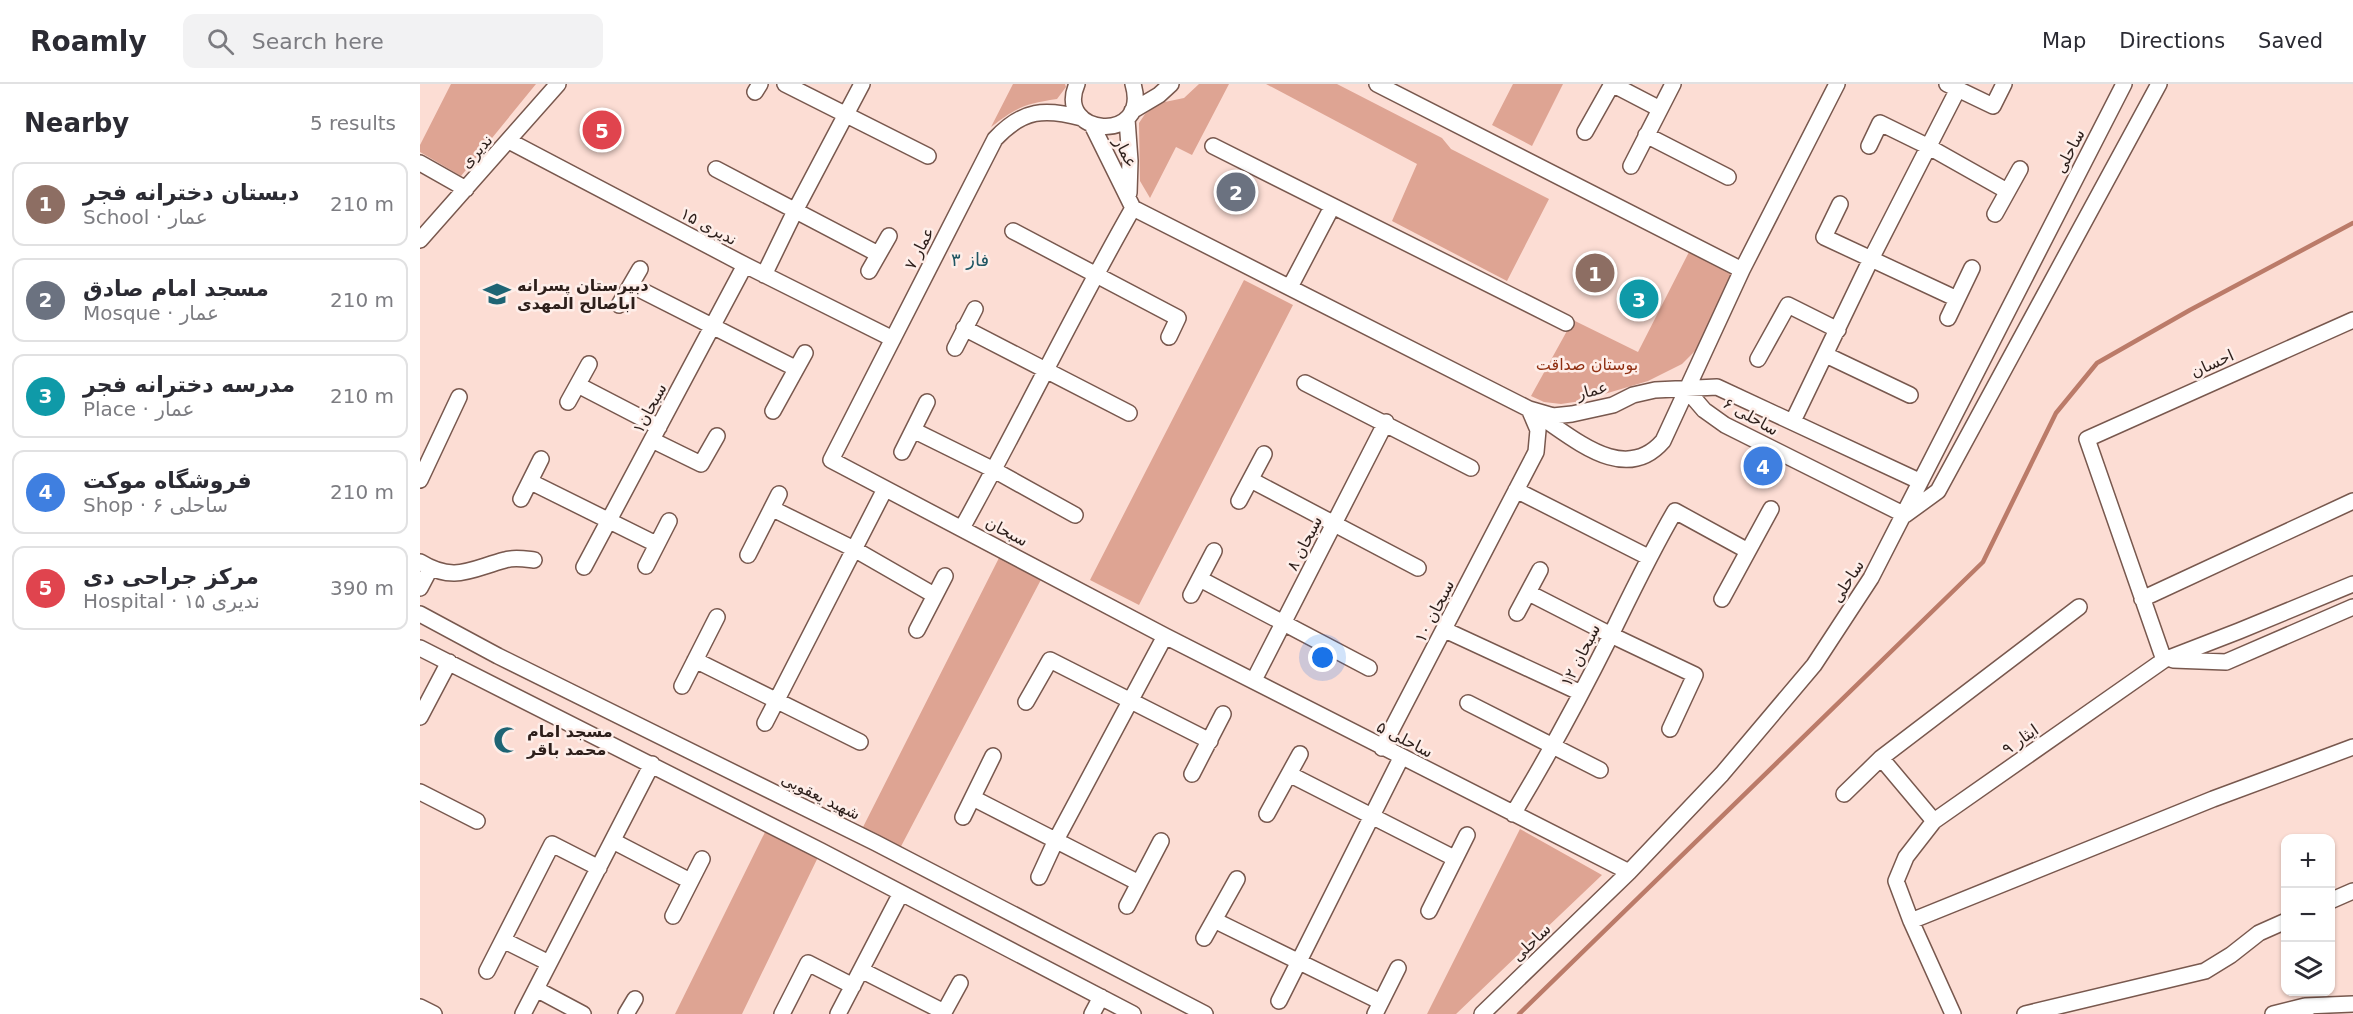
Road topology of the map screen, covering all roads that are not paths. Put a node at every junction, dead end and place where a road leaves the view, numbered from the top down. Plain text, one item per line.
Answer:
1 (558, 84) edge
2 (785, 84) edge
3 (862, 84) edge
4 (1077, 84) edge
5 (1133, 84) edge
6 (1171, 84) edge
7 (1377, 84) edge
8 (1612, 84) edge
9 (1673, 84) edge
10 (1837, 84) edge
11 (2004, 84) edge
12 (2124, 84) edge
13 (2159, 84) edge
14 (1953, 87) edge
15 (1660, 109) junction
16 (846, 114) junction
17 (1130, 115) junction
18 (1087, 122) junction
19 (1585, 132) dead end
20 (1646, 135) junction
21 (509, 141) junction
22 (1213, 146) dead end
23 (1869, 146) dead end
24 (1929, 147) junction
25 (928, 156) dead end
26 (420, 164) edge
27 (1631, 166) dead end
28 (716, 169) dead end
29 (2020, 169) dead end
30 (1728, 177) dead end
31 (466, 189) junction
32 (2007, 191) junction
33 (1131, 202) junction
34 (1840, 204) dead end
35 (1332, 207) junction
36 (796, 209) junction
37 (1995, 214) dead end
38 (1013, 231) dead end
39 (889, 236) dead end
40 (420, 240) edge
41 (878, 254) junction
42 (1870, 259) junction
43 (745, 265) junction
44 (1972, 268) dead end
45 (640, 269) dead end
46 (1742, 270) junction
47 (869, 271) dead end
48 (764, 275) junction
49 (1095, 275) junction
50 (631, 285) junction
51 (1290, 287) junction
52 (1957, 299) junction
53 (619, 305) dead end
54 (975, 309) dead end
55 (1948, 318) dead end
56 (2353, 320) edge
57 (1566, 322) dead end
58 (713, 326) junction
59 (964, 328) junction
60 (1838, 330) junction
61 (1169, 337) dead end
62 (894, 339) junction
63 (955, 348) dead end
64 (805, 353) dead end
65 (1826, 355) junction
66 (1758, 358) dead end
67 (589, 364) dead end
68 (795, 368) junction
69 (1046, 369) junction
70 (1305, 383) dead end
71 (578, 385) junction
72 (1686, 388) junction
73 (1910, 395) dead end
74 (459, 397) dead end
75 (568, 402) dead end
76 (927, 402) dead end
77 (1529, 409) junction
78 (773, 411) dead end
79 (1130, 413) dead end
80 (1792, 421) junction
81 (1386, 422) junction
82 (913, 430) junction
83 (655, 433) junction
84 (717, 436) dead end
85 (902, 452) dead end
86 (1264, 454) dead end
87 (542, 459) dead end
88 (831, 460) joint
89 (1471, 468) dead end
90 (994, 470) junction
91 (420, 480) edge
92 (1251, 480) junction
93 (531, 482) junction
94 (1919, 482) junction
95 (885, 489) junction
96 (1516, 490) junction
97 (780, 494) dead end
98 (521, 499) dead end
99 (1239, 501) dead end
100 (2353, 501) edge
101 (773, 509) junction
102 (1771, 509) dead end
103 (1075, 514) dead end
104 (1905, 515) junction
105 (609, 521) junction
106 (669, 521) dead end
107 (1334, 524) junction
108 (962, 528) junction
109 (656, 544) junction
110 (854, 549) junction
111 (1214, 550) dead end
112 (1748, 551) junction
113 (748, 555) dead end
114 (1648, 557) junction
115 (534, 560) dead end
116 (425, 565) edge
117 (646, 566) dead end
118 (584, 567) dead end
119 (1418, 568) dead end
120 (1540, 570) dead end
121 (945, 576) dead end
122 (1200, 579) junction
123 (2353, 584) edge
124 (420, 588) edge
125 (1529, 593) junction
126 (934, 595) junction
127 (1191, 596) dead end
128 (1722, 599) dead end
129 (2142, 599) junction
130 (2079, 607) dead end
131 (2353, 607) edge
132 (1518, 613) dead end
133 (420, 614) edge
134 (717, 617) dead end
135 (1284, 622) junction
136 (918, 630) dead end
137 (1445, 630) junction
138 (1611, 635) junction
139 (1165, 636) junction
140 (420, 648) edge
141 (695, 660) junction
142 (2164, 660) junction
143 (448, 662) junction
144 (1369, 668) dead end
145 (1254, 680) junction
146 (682, 686) dead end
147 (1581, 693) junction
148 (1130, 699) junction
149 (776, 701) junction
150 (1026, 702) dead end
151 (1467, 703) dead end
152 (1223, 714) dead end
153 (420, 717) edge
154 (765, 723) dead end
155 (1670, 729) dead end
156 (1210, 741) junction
157 (860, 742) dead end
158 (1553, 746) junction
159 (2353, 747) edge
160 (1382, 748) junction
161 (1300, 753) dead end
162 (993, 756) dead end
163 (1401, 758) junction
164 (1881, 758) junction
165 (652, 764) junction
166 (1600, 770) dead end
167 (1192, 774) dead end
168 (1289, 774) junction
169 (420, 792) edge
170 (1844, 794) dead end
171 (973, 798) junction
172 (1267, 814) dead end
173 (1514, 814) junction
174 (1370, 816) junction
175 (963, 817) dead end
176 (477, 821) dead end
177 (1934, 821) junction
178 (1467, 835) dead end
179 (1056, 840) junction
180 (613, 841) junction
181 (1161, 841) dead end
182 (1454, 858) junction
183 (702, 859) dead end
184 (599, 868) junction
185 (1629, 872) junction
186 (1039, 877) dead end
187 (1237, 879) dead end
188 (690, 881) junction
189 (1139, 883) junction
190 (2353, 891) edge
191 (901, 893) junction
192 (2335, 899) edge
193 (1127, 906) dead end
194 (1429, 911) dead end
195 (673, 916) dead end
196 (1214, 920) junction
197 (1911, 921) junction
198 (2281, 923) edge
199 (1204, 938) dead end
200 (502, 940) junction
201 (1298, 961) junction
202 (549, 963) junction
203 (1398, 968) dead end
204 (861, 970) junction
205 (488, 971) dead end
206 (960, 983) dead end
207 (853, 986) junction
208 (536, 990) junction
209 (1101, 997) junction
210 (635, 999) dead end
211 (1279, 1000) dead end
212 (2353, 1004) edge
213 (420, 1007) edge
214 (1378, 1008) edge
215 (2306, 1010) edge
216 (944, 1013) edge
217 (434, 1014) edge
218 (523, 1014) edge
219 (583, 1014) edge
220 (626, 1014) edge
221 (782, 1014) edge
222 (838, 1014) edge
223 (1092, 1014) edge
224 (1133, 1014) edge
225 (1205, 1014) edge
226 (1482, 1014) edge
227 (1953, 1014) edge
228 (2025, 1014) edge
229 (2273, 1014) edge

1 - 21 street, ندیری
2 - 16 street
3 - 16 street
4 - 18 street, عمار
5 - 17 street, عمار
6 - 17 street, عمار ۷
7 - 46 street
8 - 15 street
8 - 19 street
9 - 15 street
10 - 46 street
11 - 14 street
12 - 94 street, ساحلی
13 - 104 street
14 - 24 street
15 - 20 street
16 - 25 street
16 - 36 street
17 - 18 street, عمار ۷
17 - 33 street, عمار
18 - 33 street, عمار
18 - 62 street, عمار ۷
20 - 27 street
20 - 30 street
21 - 31 street, ندیری
21 - 43 street, ندیری ۱۵
22 - 35 street
23 - 24 street
24 - 32 street
24 - 42 street
26 - 31 street
28 - 36 street
29 - 32 street
31 - 40 street, ندیری
32 - 37 street
33 - 49 street
33 - 51 street, عمار
34 - 42 street
35 - 51 street
35 - 57 street
36 - 41 street
36 - 48 street
38 - 49 street
39 - 41 street
41 - 47 street
42 - 52 street
42 - 60 street
43 - 48 street, ندیری ۱۵
43 - 58 street, سبحان۱
44 - 52 street
45 - 50 street
46 - 72 street
48 - 62 street, ندیری ۱۵
49 - 61 street
49 - 69 street
50 - 53 street
50 - 58 street
51 - 77 street, عمار
52 - 55 street
54 - 59 street
56 - 129 street, احسان
58 - 68 street
58 - 83 street, سبحان۱
59 - 63 street
59 - 69 street
60 - 65 street
60 - 66 street
62 - 88 street, عمار ۷
64 - 68 street
65 - 73 street
65 - 80 street
67 - 71 street
68 - 78 street
69 - 79 street
69 - 90 street
70 - 81 street
71 - 75 street
71 - 83 street
72 - 77 street, عمار
72 - 77 street
72 - 80 street, ساحلی ۶
72 - 104 street, ساحلی ۶
74 - 91 street
76 - 82 street
77 - 96 street, سبحان ۱۰
80 - 94 street, ساحلی ۶
81 - 89 street
81 - 107 street, سبحان ۸
82 - 85 street
82 - 90 street
83 - 84 street
83 - 105 street, سبحان۱
86 - 92 street
87 - 93 street
88 - 95 street, سبحان
90 - 103 street
90 - 108 street
92 - 99 street
92 - 107 street
93 - 98 street
93 - 105 street
94 - 104 street, ساحلی
95 - 108 street, سبحان
95 - 110 street
96 - 114 street
96 - 137 street, سبحان ۱۰
97 - 101 street
100 - 129 street
101 - 110 street
101 - 113 street
102 - 112 street
104 - 185 street, ساحلی
105 - 109 street
105 - 118 street, سبحان۱
106 - 109 street
107 - 119 street
107 - 135 street, سبحان ۸
108 - 139 street, سبحان
109 - 117 street
110 - 126 street
110 - 149 street
111 - 122 street
112 - 114 street, سبحان ۱۲
112 - 128 street
114 - 138 street, سبحان ۱۲
115 - 116 street
116 - 124 street
120 - 125 street
121 - 126 street
122 - 127 street
122 - 135 street
123 - 142 street, ایثار ۹
125 - 132 street
125 - 138 street
126 - 136 street
129 - 142 street
130 - 164 street
131 - 142 street
133 - 225 street, شهید یعقوبی
134 - 141 street
135 - 144 street
135 - 145 street, سبحان ۸
137 - 147 street
137 - 160 street, سبحان ۱۰
138 - 147 street, سبحان ۱۲
138 - 155 street
139 - 145 street, ساحلی ۵
139 - 148 street
140 - 143 street
141 - 146 street
141 - 149 street
142 - 177 street, ایثار ۹
143 - 153 street
143 - 165 street
145 - 160 street, ساحلی ۵
147 - 158 street, سبحان ۱۲
148 - 150 street
148 - 156 street
148 - 179 street
149 - 154 street
149 - 157 street
151 - 158 street
152 - 156 street
156 - 167 street
158 - 166 street
158 - 173 street, سبحان ۱۲
159 - 197 street
160 - 163 street, ساحلی ۵
161 - 168 street
162 - 171 street
163 - 173 street, ساحلی ۵
163 - 174 street
164 - 170 street
164 - 177 street
165 - 180 street
165 - 191 street
168 - 172 street
168 - 174 street
169 - 176 street
171 - 175 street
171 - 179 street
173 - 185 street, ساحلی ۵
174 - 182 street
174 - 201 street
177 - 197 street, ایثار ۹
178 - 182 street
179 - 186 street
179 - 189 street
180 - 184 street
180 - 188 street
181 - 189 street
182 - 194 street
183 - 188 street
184 - 200 street
184 - 202 street
185 - 226 street, ساحلی
187 - 196 street
188 - 195 street
189 - 193 street
190 - 192 street
191 - 204 street
191 - 209 street
196 - 199 street
196 - 201 street
197 - 227 street
198 - 228 street
200 - 202 street
200 - 205 street
201 - 211 street
201 - 214 street
202 - 208 street
203 - 214 street
204 - 207 street
204 - 216 street
206 - 216 street
207 - 221 street
207 - 222 street
208 - 218 street
208 - 219 street
209 - 223 street
209 - 224 street
210 - 220 street
212 - 215 street
213 - 217 street
215 - 229 street

